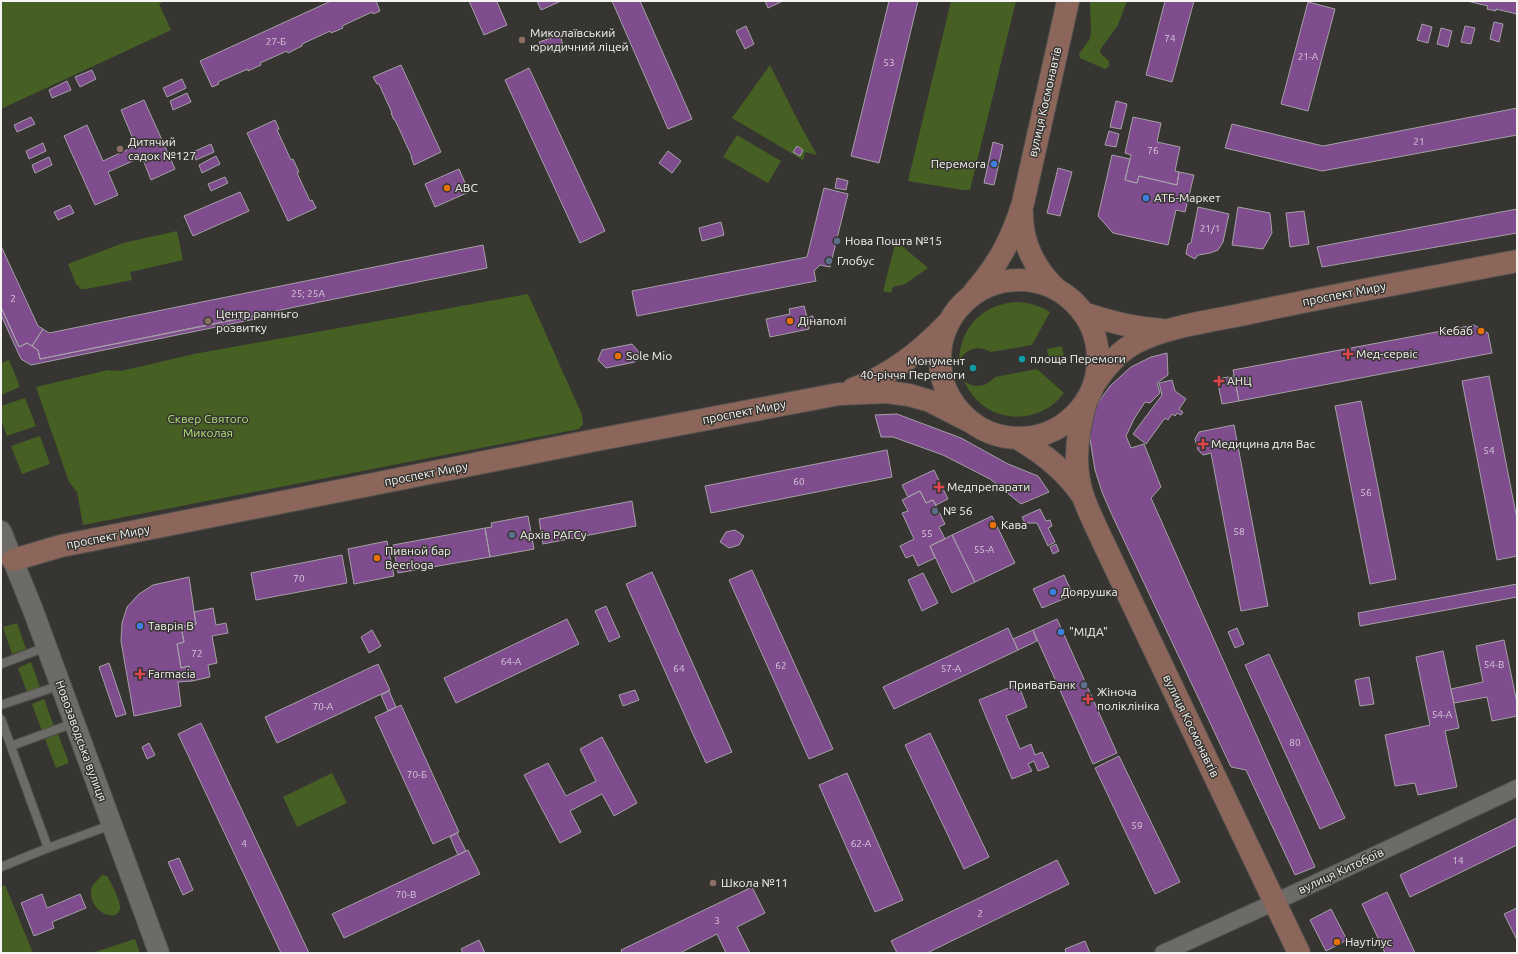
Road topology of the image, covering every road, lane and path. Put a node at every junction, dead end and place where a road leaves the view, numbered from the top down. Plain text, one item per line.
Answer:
1 (1068, 1) edge
2 (1023, 203) junction
3 (1517, 261) edge
4 (1056, 289) junction
5 (969, 298) junction
6 (1083, 313) junction
7 (950, 321) junction
8 (1171, 330) junction
9 (1090, 393) junction
10 (839, 394) junction
11 (969, 421) junction
12 (1017, 438) junction
13 (1084, 498) junction
14 (1, 530) edge
15 (10, 561) junction
16 (47, 647) junction
17 (1, 664) edge
18 (61, 685) junction
19 (1, 705) edge
20 (1, 719) edge
21 (74, 723) junction
22 (11, 746) junction
23 (1517, 788) edge
24 (111, 825) junction
25 (48, 848) junction
26 (1, 867) edge
27 (1275, 902) junction
28 (159, 953) edge
29 (1163, 953) edge
30 (1299, 953) edge

1 - 2 main road, вулиця Космонавтів
2 - 4 main road, вулиця Космонавтів
2 - 5 main road, вулиця Космонавтів
3 - 8 main road, проспект Миру
4 - 5 main road
4 - 6 main road
5 - 7 main road, вулиця Космонавтів
6 - 8 main road, проспект Миру
6 - 9 main road
7 - 10 main road, проспект Миру
7 - 11 main road
8 - 9 main road, проспект Миру
9 - 12 main road
9 - 13 main road, вулиця Космонавтів
10 - 11 main road, проспект Миру
10 - 15 main road, проспект Миру
11 - 12 main road, проспект Миру
12 - 13 main road, вулиця Космонавтів
13 - 27 main road, вулиця Космонавтів
14 - 15 street, Новозаводська вулиця
15 - 16 street, Новозаводська вулиця
16 - 17 lane
16 - 18 street, Новозаводська вулиця
18 - 19 lane
18 - 21 street, Новозаводська вулиця
20 - 22 lane
21 - 22 lane
21 - 24 street, Новозаводська вулиця
22 - 25 lane
23 - 27 street, вулиця Китобоїв
24 - 25 lane
24 - 28 street, Новозаводська вулиця
25 - 26 lane
27 - 29 street, вулиця Китобоїв
27 - 30 main road, вулиця Космонавтів

